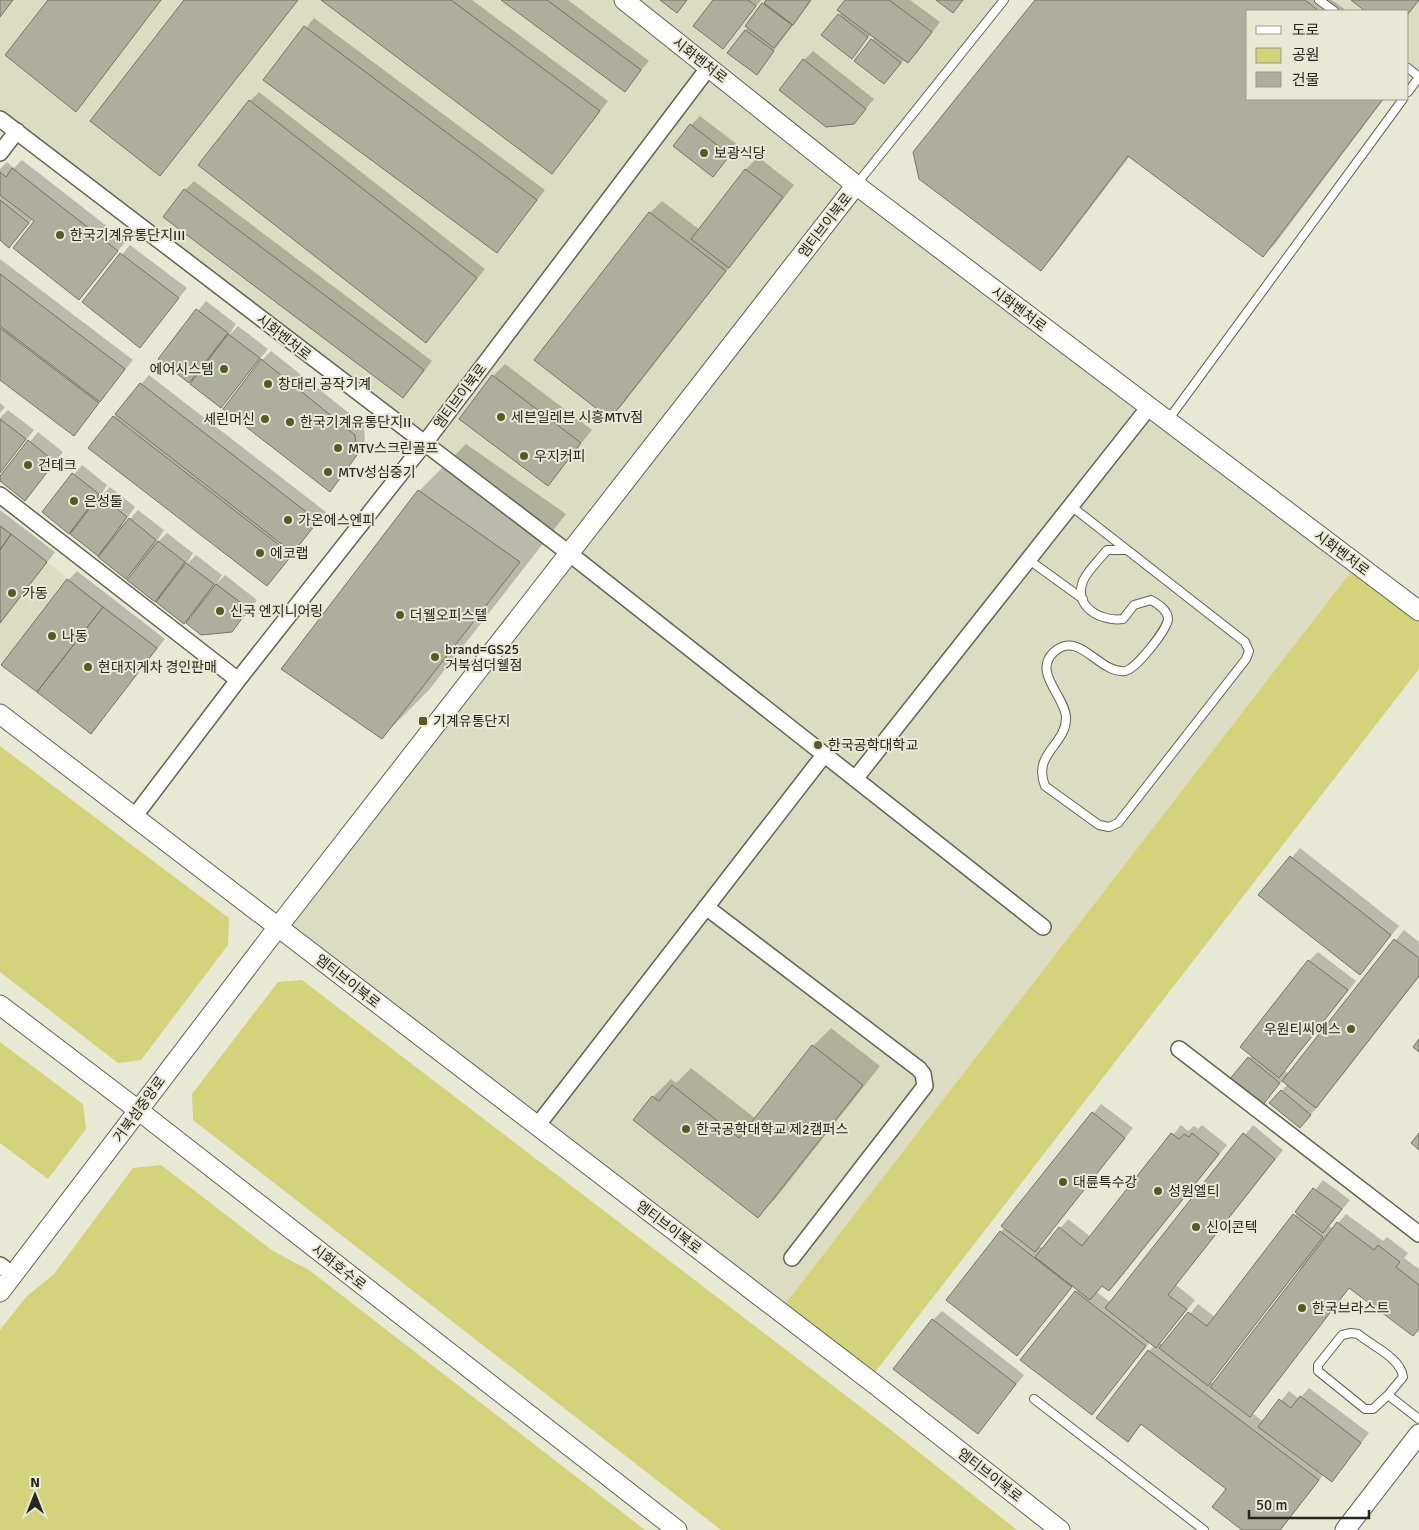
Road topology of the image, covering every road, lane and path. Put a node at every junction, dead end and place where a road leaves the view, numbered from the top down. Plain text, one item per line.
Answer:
1 (624, 0) edge
2 (1004, 0) edge
3 (1319, 0) edge
4 (1333, 10) edge
5 (709, 66) junction
6 (1409, 69) edge
7 (1419, 77) edge
8 (1409, 91) edge
9 (1402, 100) edge
10 (0, 119) edge
11 (16, 132) junction
12 (0, 153) edge
13 (856, 185) junction
14 (1149, 407) junction
15 (1168, 421) junction
16 (424, 444) junction
17 (0, 495) edge
18 (1071, 506) junction
19 (1126, 550) junction
20 (570, 554) junction
21 (1029, 560) junction
22 (1083, 599) junction
23 (1419, 611) edge
24 (238, 680) junction
25 (0, 714) edge
26 (824, 754) junction
27 (855, 779) junction
28 (134, 817) junction
29 (706, 907) junction
30 (278, 927) junction
31 (1043, 927) dead end
32 (0, 1005) edge
33 (1179, 1049) dead end
34 (138, 1110) junction
35 (537, 1126) junction
36 (1419, 1234) edge
37 (792, 1258) dead end
38 (7, 1270) edge
39 (0, 1292) edge
40 (1388, 1395) junction
41 (1034, 1399) dead end
42 (1419, 1419) edge
43 (1419, 1434) edge
44 (677, 1530) edge
45 (1060, 1530) edge
46 (1204, 1530) edge
47 (1345, 1530) edge

1 - 5 street, 시화벤처로
2 - 13 lane
3 - 4 lane
5 - 13 street, 시화벤처로
5 - 16 street, 엠티브이북로
6 - 7 lane
7 - 8 lane
9 - 15 lane
10 - 11 street, 시화벤처로
11 - 12 street
11 - 16 street, 시화벤처로
13 - 14 street, 시화벤처로
13 - 20 street, 엠티브이북로
14 - 15 street, 시화벤처로
14 - 18 street
15 - 23 street, 시화벤처로
16 - 20 street, 시화벤처로
16 - 24 street, 엠티브이북로
17 - 24 street
18 - 19 lane
18 - 21 street
19 - 22 lane
19 - 22 lane
20 - 26 street, 시화벤처로
20 - 30 street, 엠티브이북로
21 - 22 lane
21 - 27 street
24 - 28 street, 엠티브이북로
25 - 28 street, 엠티브이북로
26 - 27 street, 시화벤처로
26 - 29 street
27 - 31 street, 시화벤처로
28 - 30 street, 엠티브이북로
29 - 35 street
29 - 37 street
30 - 34 street, 거북섬중앙로
30 - 35 street, 엠티브이북로
32 - 34 street, 시화호수로
33 - 36 street
34 - 38 street, 거북섬중앙로
34 - 44 street, 시화호수로
35 - 45 street, 엠티브이북로
38 - 39 street, 거북섬중앙로
40 - 40 lane
40 - 42 lane
41 - 46 lane
43 - 47 street

